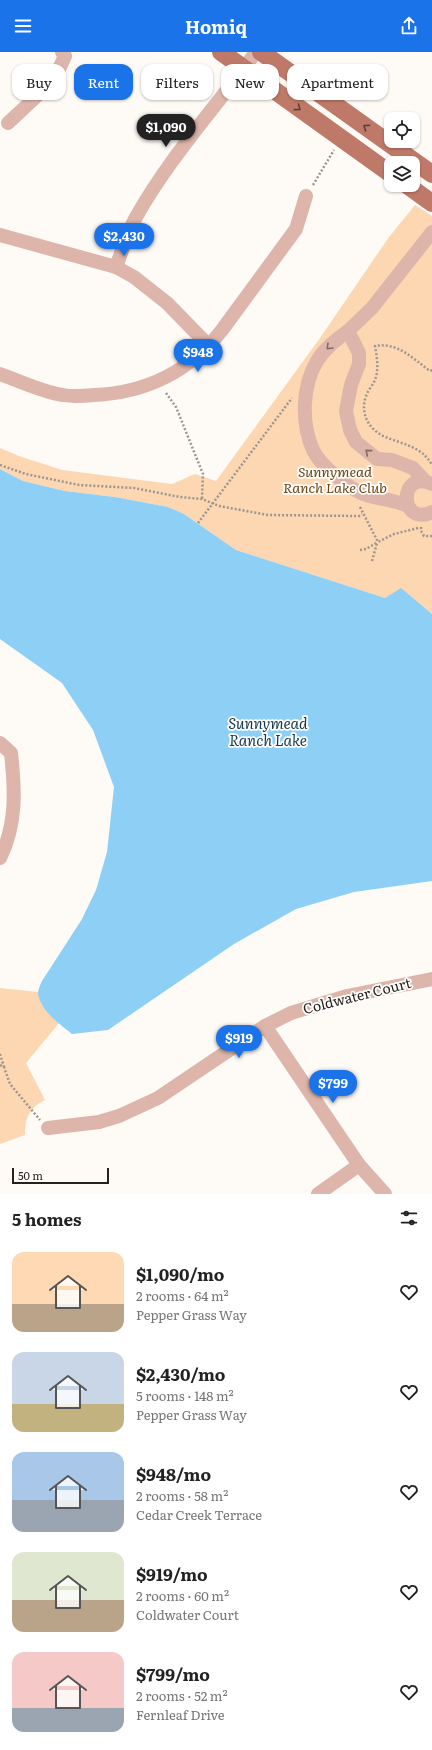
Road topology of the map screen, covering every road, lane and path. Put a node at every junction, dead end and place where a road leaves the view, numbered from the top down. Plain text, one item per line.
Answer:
1 (62, 52) edge
2 (221, 52) edge
3 (256, 52) edge
4 (261, 52) edge
5 (237, 64) edge
6 (248, 64) edge
7 (279, 94) edge
8 (221, 99) edge
9 (8, 123) dead end
10 (341, 138) junction
11 (384, 169) edge
12 (432, 174) edge
13 (417, 192) edge
14 (306, 196) joint
15 (432, 203) edge
16 (432, 232) edge
17 (0, 235) edge
18 (116, 267) junction
19 (348, 331) junction
20 (210, 346) junction
21 (432, 370) edge
22 (0, 374) edge
23 (296, 392) dead end
24 (166, 393) dead end
25 (0, 465) edge
26 (432, 465) edge
27 (429, 483) edge
28 (202, 499) junction
29 (212, 503) junction
30 (360, 504) dead end
31 (408, 506) junction
32 (432, 512) edge
33 (362, 514) junction
34 (198, 523) dead end
35 (421, 528) dead end
36 (422, 534) dead end
37 (432, 536) edge
38 (378, 542) junction
39 (360, 550) dead end
40 (372, 561) dead end
41 (0, 743) edge
42 (0, 858) edge
43 (432, 979) edge
44 (265, 1026) junction
45 (0, 1054) edge
46 (0, 1065) edge
47 (4, 1067) junction
48 (31, 1109) dead end
49 (48, 1128) dead end
50 (359, 1165) junction
51 (318, 1194) edge
52 (385, 1194) edge

1 - 9 street
2 - 5 main road
3 - 6 street
12 -> 4 main road
7 -> 10 main road
8 - 18 street
10 - 11 main road
10 - 14 path
13 - 15 main road
14 - 20 street
16 - 19 street
17 - 18 street
18 - 20 street
27 -> 19 street
19 -> 31 street
20 - 22 street
21 - 26 path
23 - 29 path
24 - 28 path
25 - 28 path
27 - 31 street
28 - 29 path
29 - 33 path
29 - 34 path
30 - 33 path
31 - 32 street
33 - 38 path
35 - 38 path
36 - 37 path
38 - 39 path
38 - 40 path
41 - 42 street
43 - 44 street, Coldwater Court
44 - 49 street, Coldwater Court
44 - 50 street
45 - 47 path
46 - 47 path
47 - 48 path
50 - 51 street
50 - 52 street

